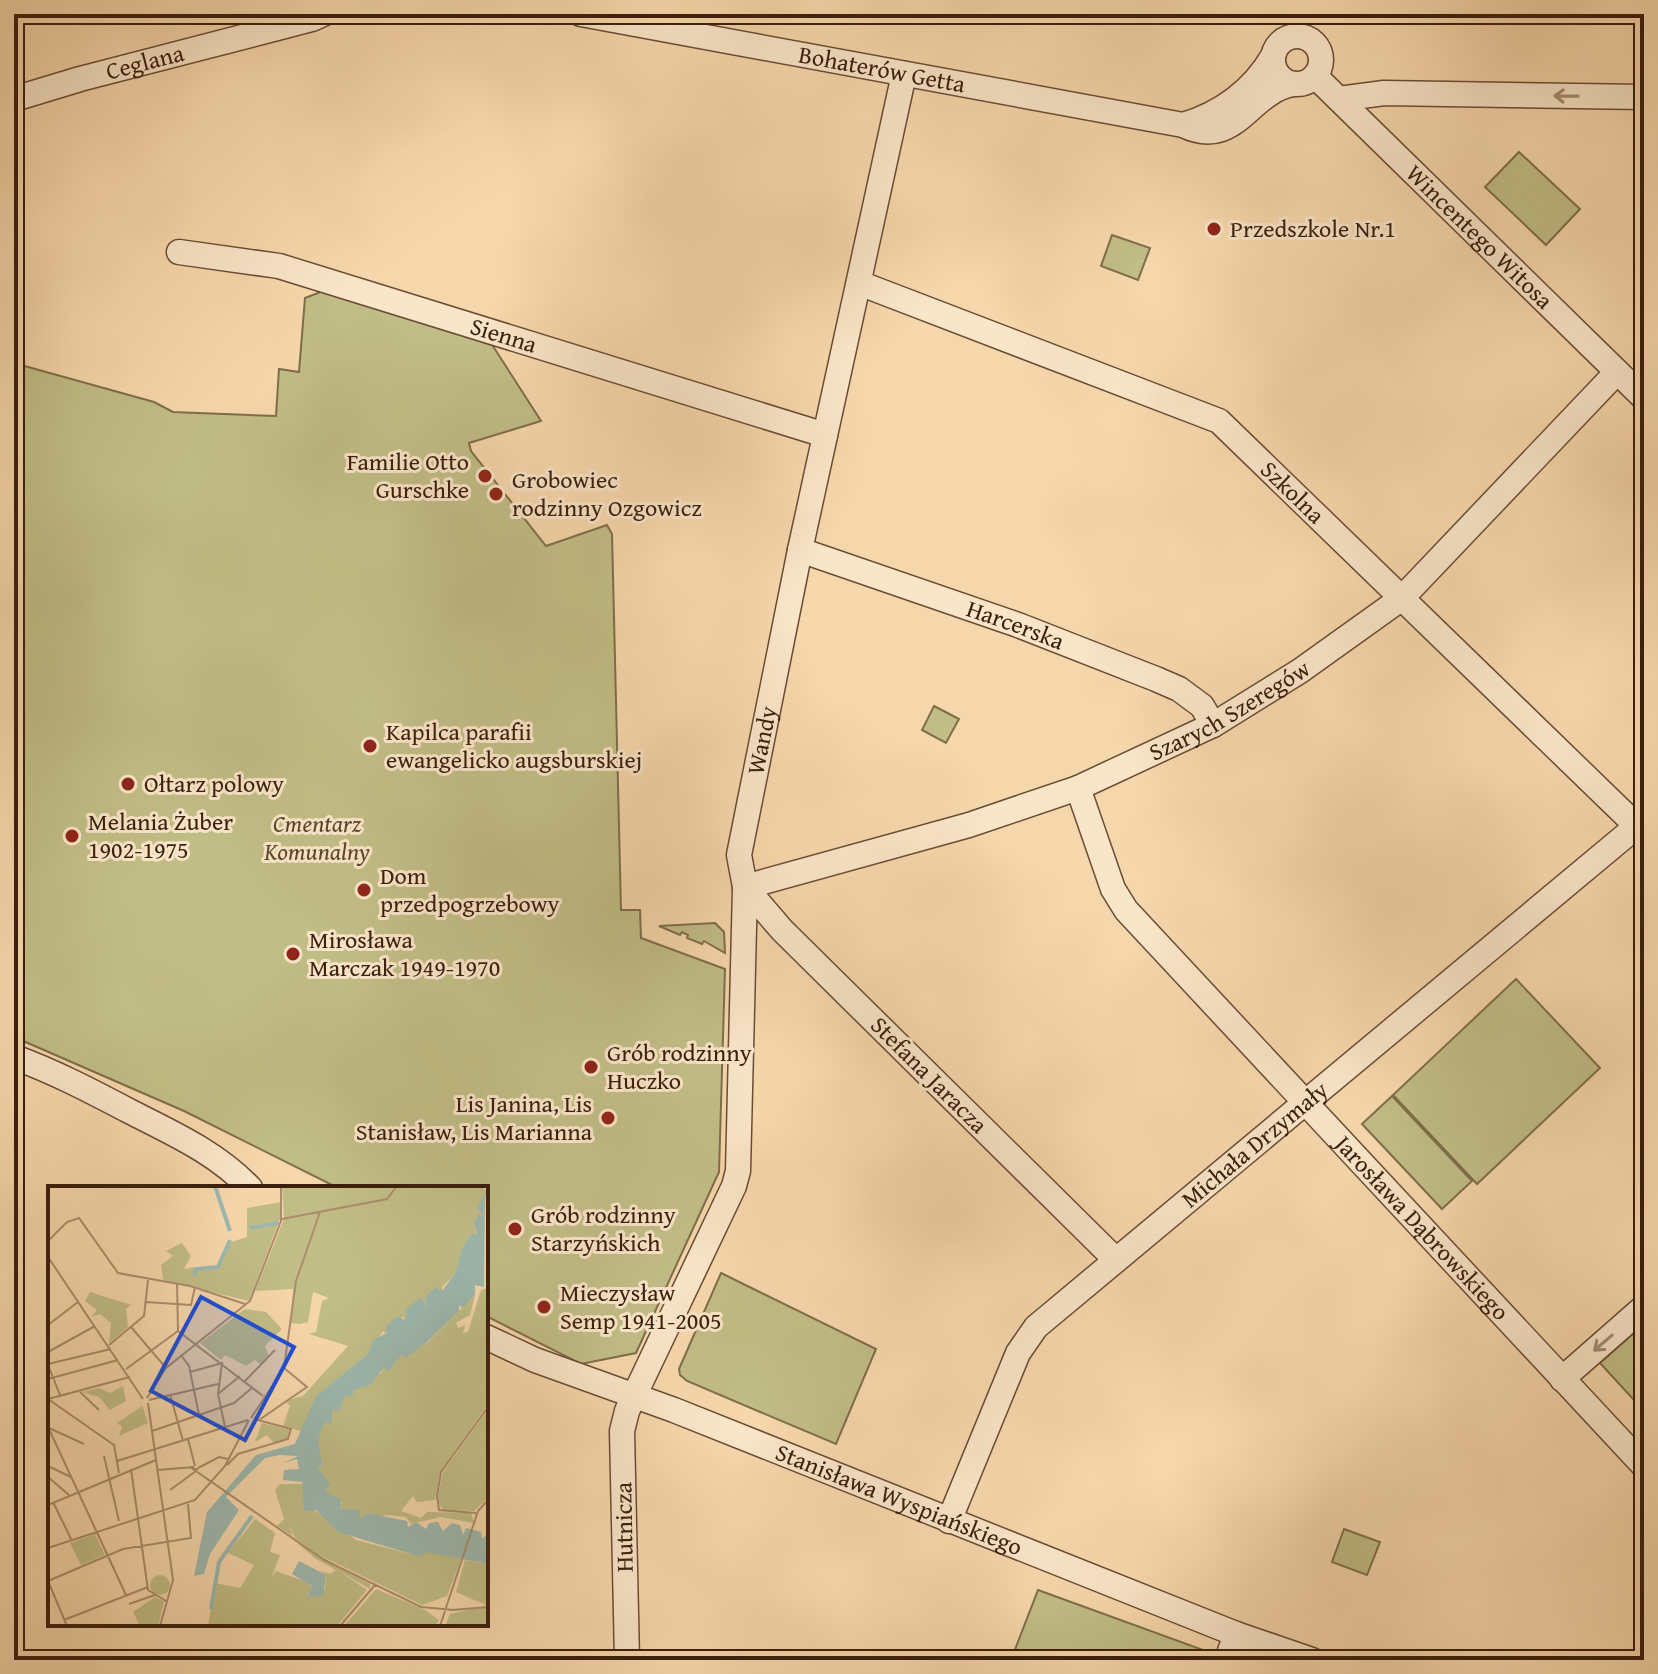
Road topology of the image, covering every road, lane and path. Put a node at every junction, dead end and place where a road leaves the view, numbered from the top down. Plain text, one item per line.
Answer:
1 (323, 14) edge
2 (581, 14) edge
3 (1290, 25) edge
4 (1273, 56) junction
5 (904, 74) junction
6 (1305, 80) junction
7 (1644, 97) edge
8 (14, 99) edge
9 (1339, 99) junction
10 (1183, 125) junction
11 (179, 252) dead end
12 (859, 283) junction
13 (1617, 372) junction
14 (1644, 398) edge
15 (825, 435) junction
16 (800, 550) junction
17 (1402, 598) junction
18 (1213, 725) junction
19 (1078, 788) junction
20 (1640, 830) edge
21 (745, 887) junction
22 (14, 1057) edge
23 (1305, 1103) junction
24 (248, 1186) edge
25 (1116, 1260) junction
26 (1644, 1307) edge
27 (488, 1338) edge
28 (1562, 1379) junction
29 (635, 1396) junction
30 (1644, 1466) edge
31 (949, 1521) junction
32 (1236, 1634) junction
33 (627, 1660) edge
34 (1227, 1660) edge
35 (1312, 1660) edge

1 - 8 street, Ceglana
2 - 5 street, Bohaterów Getta
3 - 4 street
3 - 6 street
4 - 6 street
4 - 10 street
5 - 10 street, Bohaterów Getta
5 - 12 street, Wandy
6 - 9 street, Wincentego Witosa
6 - 10 street, Bohaterów Getta
7 -> 9 street
9 - 13 street, Wincentego Witosa
11 - 15 street, Sienna
12 - 15 street, Wandy
12 - 17 street, Szkolna
13 - 14 street, Wincentego Witosa
13 - 17 street, Szarych Szeregów
15 - 16 street, Wandy
16 - 18 street, Harcerska
16 - 21 street, Wandy
17 - 18 street, Szarych Szeregów
17 - 20 street, Szkolna
18 - 19 street, Szarych Szeregów
19 - 21 street, Szarych Szeregów
19 - 23 street, Jarosława Dąbrowskiego
20 - 23 street, Michała Drzymały
21 - 25 street, Stefana Jaracza
21 - 29 street, Wandy
22 - 24 street
23 - 25 street, Michała Drzymały
23 - 28 street, Jarosława Dąbrowskiego
25 - 31 street, Michała Drzymały
26 -> 28 street
27 - 29 street, Stanisława Wyspiańskiego
28 - 30 street, Jarosława Dąbrowskiego
29 - 31 street, Stanisława Wyspiańskiego
29 - 33 street, Hutnicza
31 - 32 street, Stanisława Wyspiańskiego
32 - 34 street
32 - 35 street, Stanisława Wyspiańskiego

